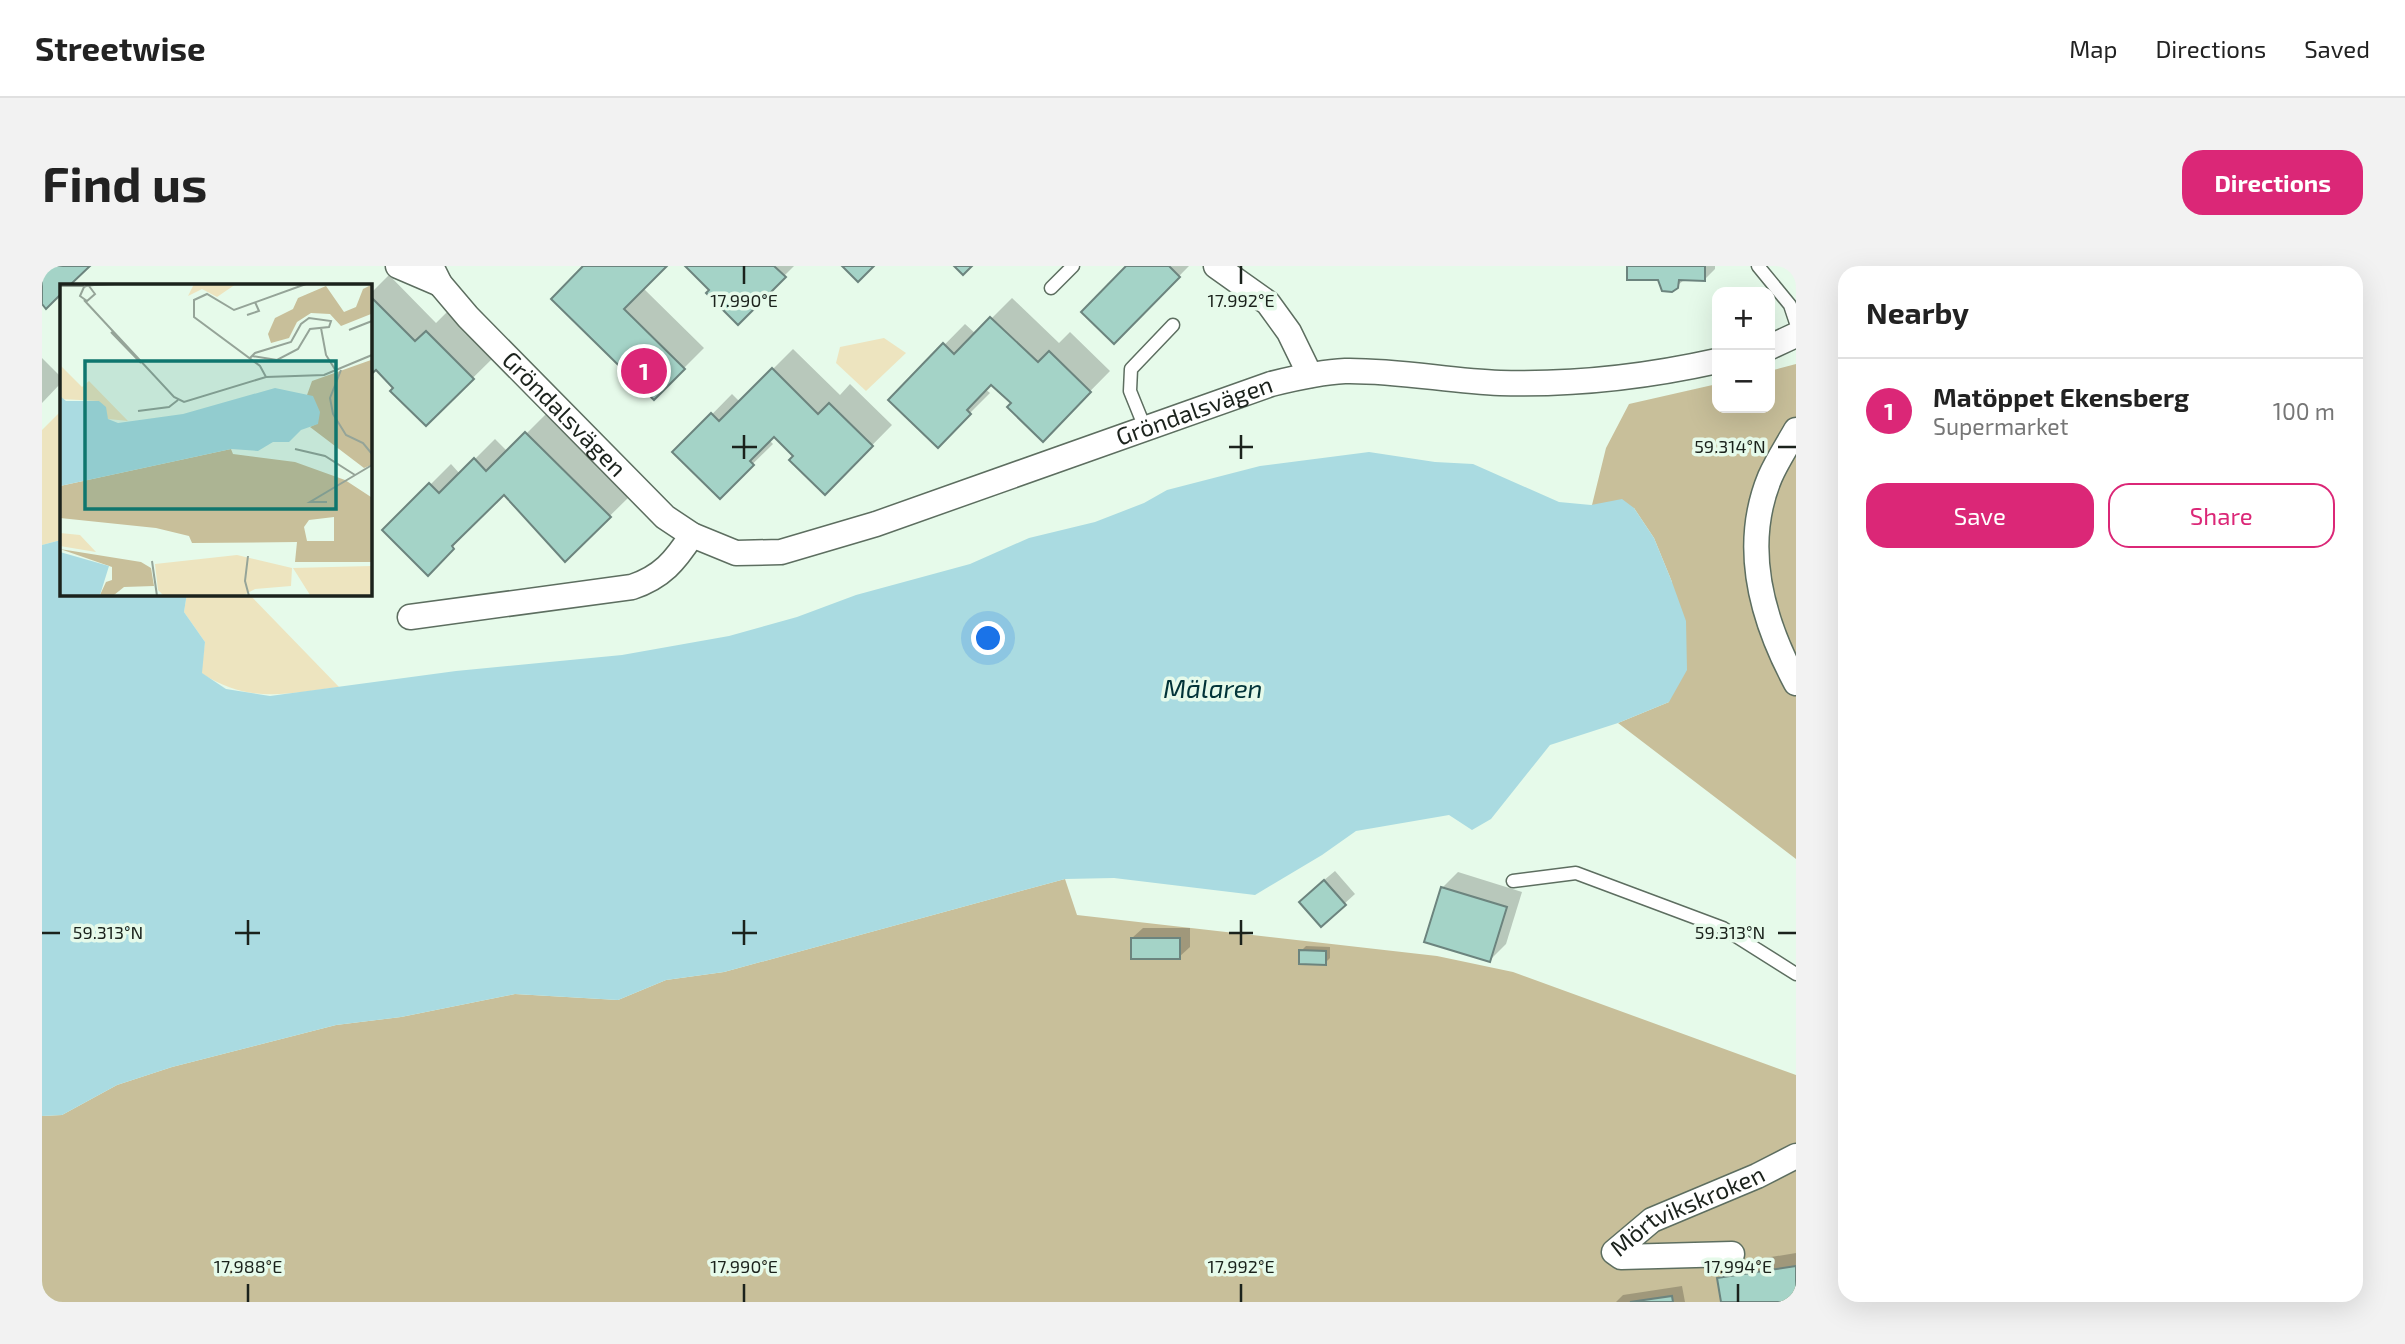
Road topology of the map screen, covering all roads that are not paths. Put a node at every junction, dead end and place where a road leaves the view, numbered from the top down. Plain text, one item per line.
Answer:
1 (398, 266) edge
2 (1073, 266) edge
3 (1216, 266) edge
4 (1758, 266) edge
5 (435, 275) edge
6 (1051, 288) dead end
7 (1796, 323) edge
8 (1173, 325) dead end
9 (1796, 335) edge
10 (1775, 344) edge
11 (1712, 362) edge
12 (1310, 375) junction
13 (1145, 428) junction
14 (1796, 430) edge
15 (692, 535) junction
16 (410, 617) dead end
17 (1796, 683) edge
18 (1513, 881) dead end
19 (1796, 974) edge
20 (1796, 1156) edge
21 (1732, 1254) dead end

1 - 5 street, Gröndalsvägen
2 - 6 lane
3 - 12 street
4 - 7 lane
5 - 15 street, Gröndalsvägen
8 - 13 lane
9 - 10 street
11 - 12 street, Gröndalsvägen
12 - 13 street, Gröndalsvägen
13 - 15 street, Gröndalsvägen
14 - 17 street
15 - 16 street
18 - 19 lane
20 - 21 street, Mörtvikskroken

